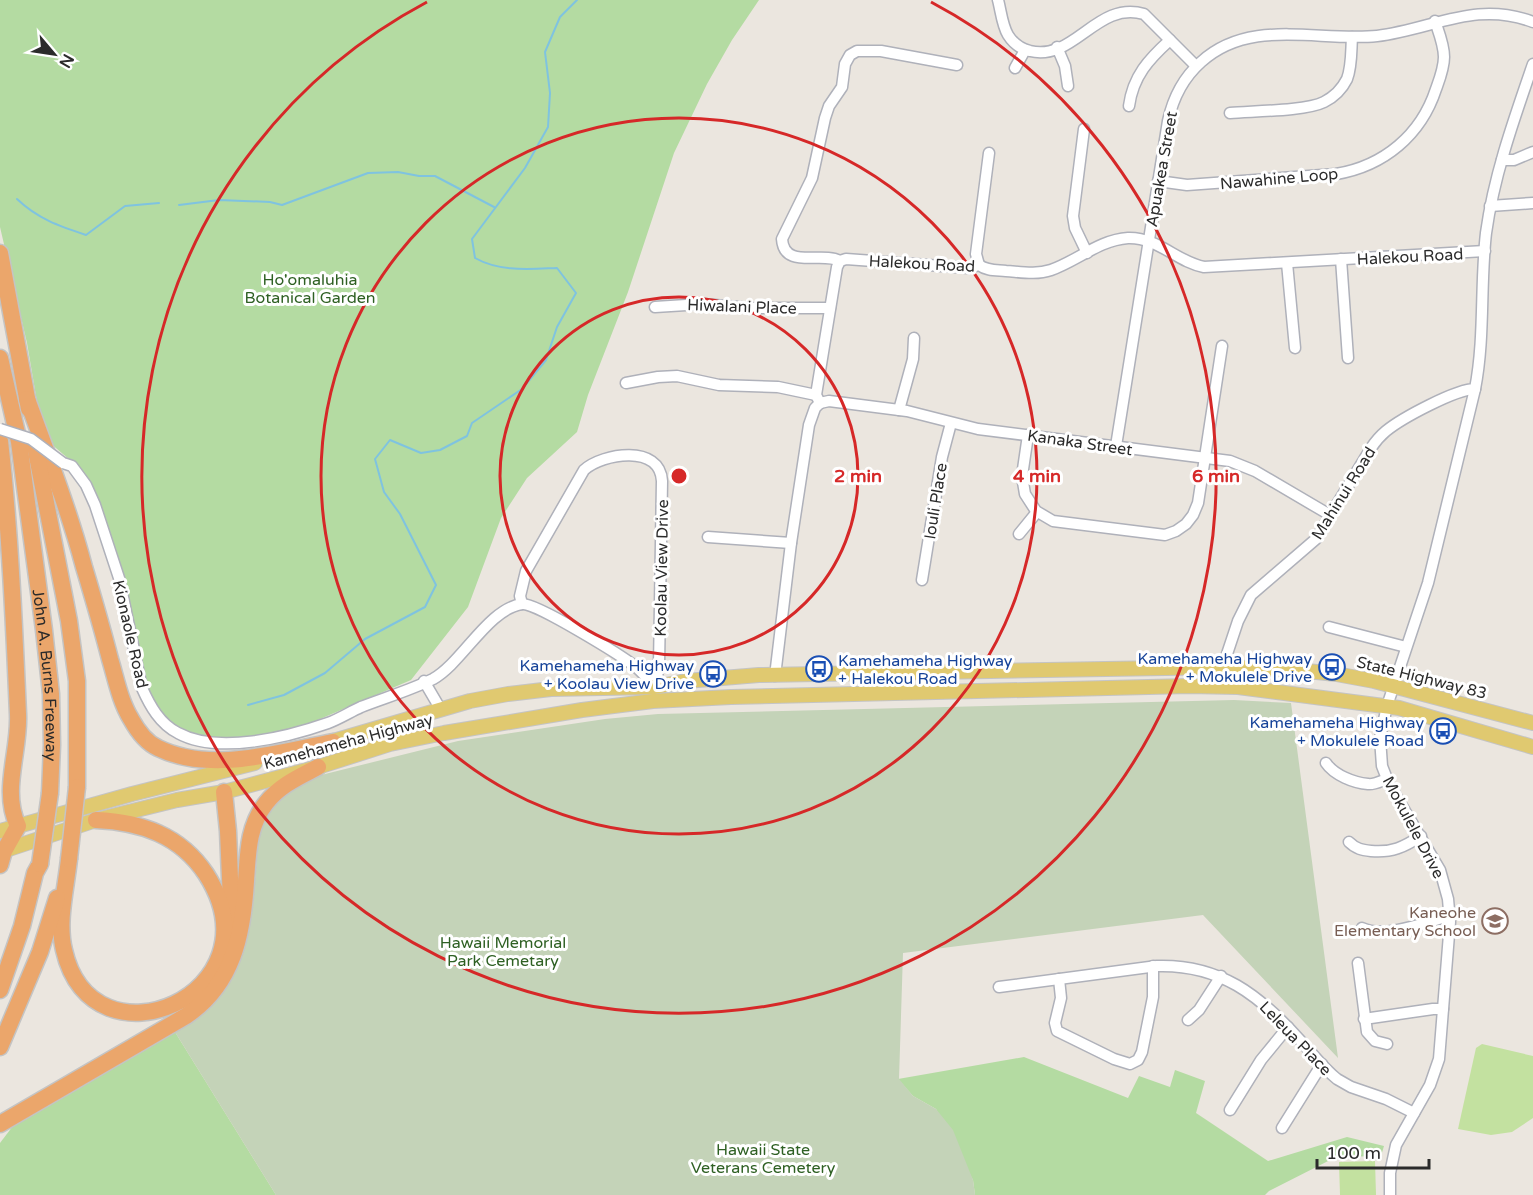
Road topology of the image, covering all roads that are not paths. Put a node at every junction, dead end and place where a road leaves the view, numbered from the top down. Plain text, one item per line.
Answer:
1 (998, 0) edge
2 (1141, 5) edge
3 (1435, 21) junction
4 (1533, 22) edge
5 (1352, 37) junction
6 (1170, 40) junction
7 (1057, 47) junction
8 (1025, 50) junction
9 (1533, 64) edge
10 (957, 66) dead end
11 (1196, 66) junction
12 (1015, 68) dead end
13 (1068, 86) dead end
14 (1129, 106) dead end
15 (1230, 113) dead end
16 (1084, 129) dead end
17 (1533, 152) edge
18 (989, 153) dead end
19 (1502, 160) junction
20 (1158, 181) junction
21 (1533, 203) edge
22 (1490, 206) junction
23 (1149, 241) junction
24 (1485, 251) junction
25 (1087, 252) junction
26 (0, 254) edge
27 (1341, 260) junction
28 (840, 261) junction
29 (1287, 263) junction
30 (980, 265) junction
31 (654, 307) dead end
32 (830, 308) junction
33 (914, 338) dead end
34 (1222, 346) dead end
35 (1295, 348) dead end
36 (0, 358) edge
37 (1348, 358) dead end
38 (626, 383) dead end
39 (1475, 389) junction
40 (27, 399) junction
41 (818, 399) junction
42 (899, 410) junction
43 (951, 423) junction
44 (0, 429) edge
45 (1028, 435) junction
46 (0, 441) edge
47 (1116, 446) junction
48 (1205, 458) junction
49 (1037, 512) junction
50 (1330, 515) junction
51 (1019, 534) dead end
52 (708, 537) dead end
53 (791, 543) junction
54 (922, 580) dead end
55 (522, 604) junction
56 (1329, 627) dead end
57 (1406, 647) junction
58 (1225, 667) junction
59 (923, 672) junction
60 (775, 676) junction
61 (424, 681) junction
62 (1394, 687) junction
63 (1218, 688) junction
64 (924, 693) junction
65 (654, 694) junction
66 (775, 697) junction
67 (1387, 706) junction
68 (441, 710) junction
69 (18, 716) junction
70 (1533, 723) edge
71 (444, 733) junction
72 (333, 742) junction
73 (1533, 747) edge
74 (1326, 763) dead end
75 (318, 766) junction
76 (214, 774) junction
77 (1387, 779) junction
78 (224, 792) junction
79 (0, 798) edge
80 (96, 820) junction
81 (18, 825) junction
82 (0, 831) edge
83 (1421, 836) junction
84 (1349, 842) dead end
85 (1, 856) edge
86 (69, 859) junction
87 (1450, 916) junction
88 (1362, 928) dead end
89 (235, 945) junction
90 (1358, 963) dead end
91 (1153, 966) junction
92 (1221, 976) junction
93 (1059, 979) junction
94 (999, 987) dead end
95 (0, 990) edge
96 (1443, 1009) junction
97 (1364, 1019) junction
98 (1188, 1020) dead end
99 (1288, 1027) junction
100 (1387, 1044) dead end
101 (0, 1047) edge
102 (1322, 1064) junction
103 (1230, 1110) dead end
104 (1414, 1113) junction
105 (0, 1124) edge
106 (1282, 1128) dead end
107 (1390, 1195) edge

1 - 8 street
2 - 6 street
2 - 7 street
3 - 4 street, Apuakea Street
3 - 5 street, Apuakea Street
3 - 20 street, Nawahine Loop
5 - 11 street, Apuakea Street
5 - 15 street
6 - 11 street
6 - 14 street
7 - 8 street
7 - 13 street
8 - 12 street
9 - 19 street
10 - 28 street, Halekou Road
11 - 20 street, Apuakea Street
16 - 25 street
17 - 19 street
18 - 30 street
19 - 22 street
20 - 23 street, Apuakea Street
21 - 22 street
22 - 24 street
23 - 25 street, Halekou Road
23 - 29 street, Halekou Road
23 - 47 street, Apuakea Street
24 - 27 street, Halekou Road
24 - 39 street
25 - 30 street, Halekou Road
26 - 40 highway, John A. Burns Freeway
27 - 29 street, Halekou Road
27 - 37 street
28 - 30 street, Halekou Road
28 - 32 street
29 - 35 street
31 - 32 street, Hiwalani Place
32 - 41 street
33 - 42 street
34 - 48 street
36 - 95 highway, John A. Burns Freeway, bridge
38 - 41 street, Kanaka Street
39 - 50 street, Mahinui Road
39 - 57 street, Mokulele Drive
40 - 72 highway
40 - 86 highway, John A. Burns Freeway, bridge
41 - 42 street, Kanaka Street
41 - 53 street
42 - 43 street, Kanaka Street
43 - 45 street, Kanaka Street
43 - 54 street, Iouli Place
44 - 61 street, Kionaole Road, bridge
45 - 47 street, Kanaka Street
45 - 49 street
46 - 69 highway
47 - 48 street, Kanaka Street
48 - 49 street
48 - 50 street, Kanaka Street
49 - 51 street
50 - 58 street, Mahinui Road
52 - 53 street
53 - 60 street
55 - 61 street, Kionaole Road
55 - 65 street
55 - 65 street, Koolau View Drive
56 - 57 street
57 - 62 street, Mokulele Drive
58 - 59 main road, State Highway 83
58 - 62 main road, State Highway 83
58 - 63 main road
59 - 60 main road, State Highway 83
59 - 64 main road
60 - 65 main road, State Highway 83
60 - 66 main road
61 - 68 street
62 - 67 street, Mokulele Drive
62 - 70 main road, State Highway 83
63 - 64 main road, Kamehameha Highway
63 - 67 main road, Kamehameha Highway
64 - 66 main road, Kamehameha Highway
65 - 66 main road, Kamehameha Highway
65 - 68 main road, Kamehameha Highway
65 - 71 main road, Kamehameha Highway
67 - 73 main road, Kamehameha Highway
67 - 77 street, Mokulele Drive
68 - 71 main road
68 - 72 main road, Kamehameha Highway
69 - 79 highway
69 - 81 highway
71 - 75 main road, Kamehameha Highway
72 - 76 main road, Kamehameha Highway
74 - 77 street
75 - 78 main road, Kamehameha Highway
75 - 89 highway
76 - 78 main road
76 - 81 main road, Kamehameha Highway
77 - 83 street, Mokulele Drive
78 - 80 main road, Kamehameha Highway
78 - 89 highway
80 - 85 main road, Kamehameha Highway
80 - 86 highway
81 - 82 main road, Kamehameha Highway
81 - 85 highway
83 - 84 street
83 - 87 street, Mokulele Drive
86 - 101 highway
87 - 88 street
87 - 96 street, Mokulele Drive
89 - 105 highway
90 - 97 street
91 - 92 street, Leleua Place
91 - 93 street, Leleua Place
91 - 93 street
92 - 98 street
92 - 99 street, Leleua Place
93 - 94 street, Leleua Place
96 - 97 street
96 - 104 street, Mokulele Drive
97 - 100 street
99 - 102 street, Leleua Place
99 - 103 street
102 - 104 street, Leleua Place
102 - 106 street
104 - 107 street, Mokulele Drive

